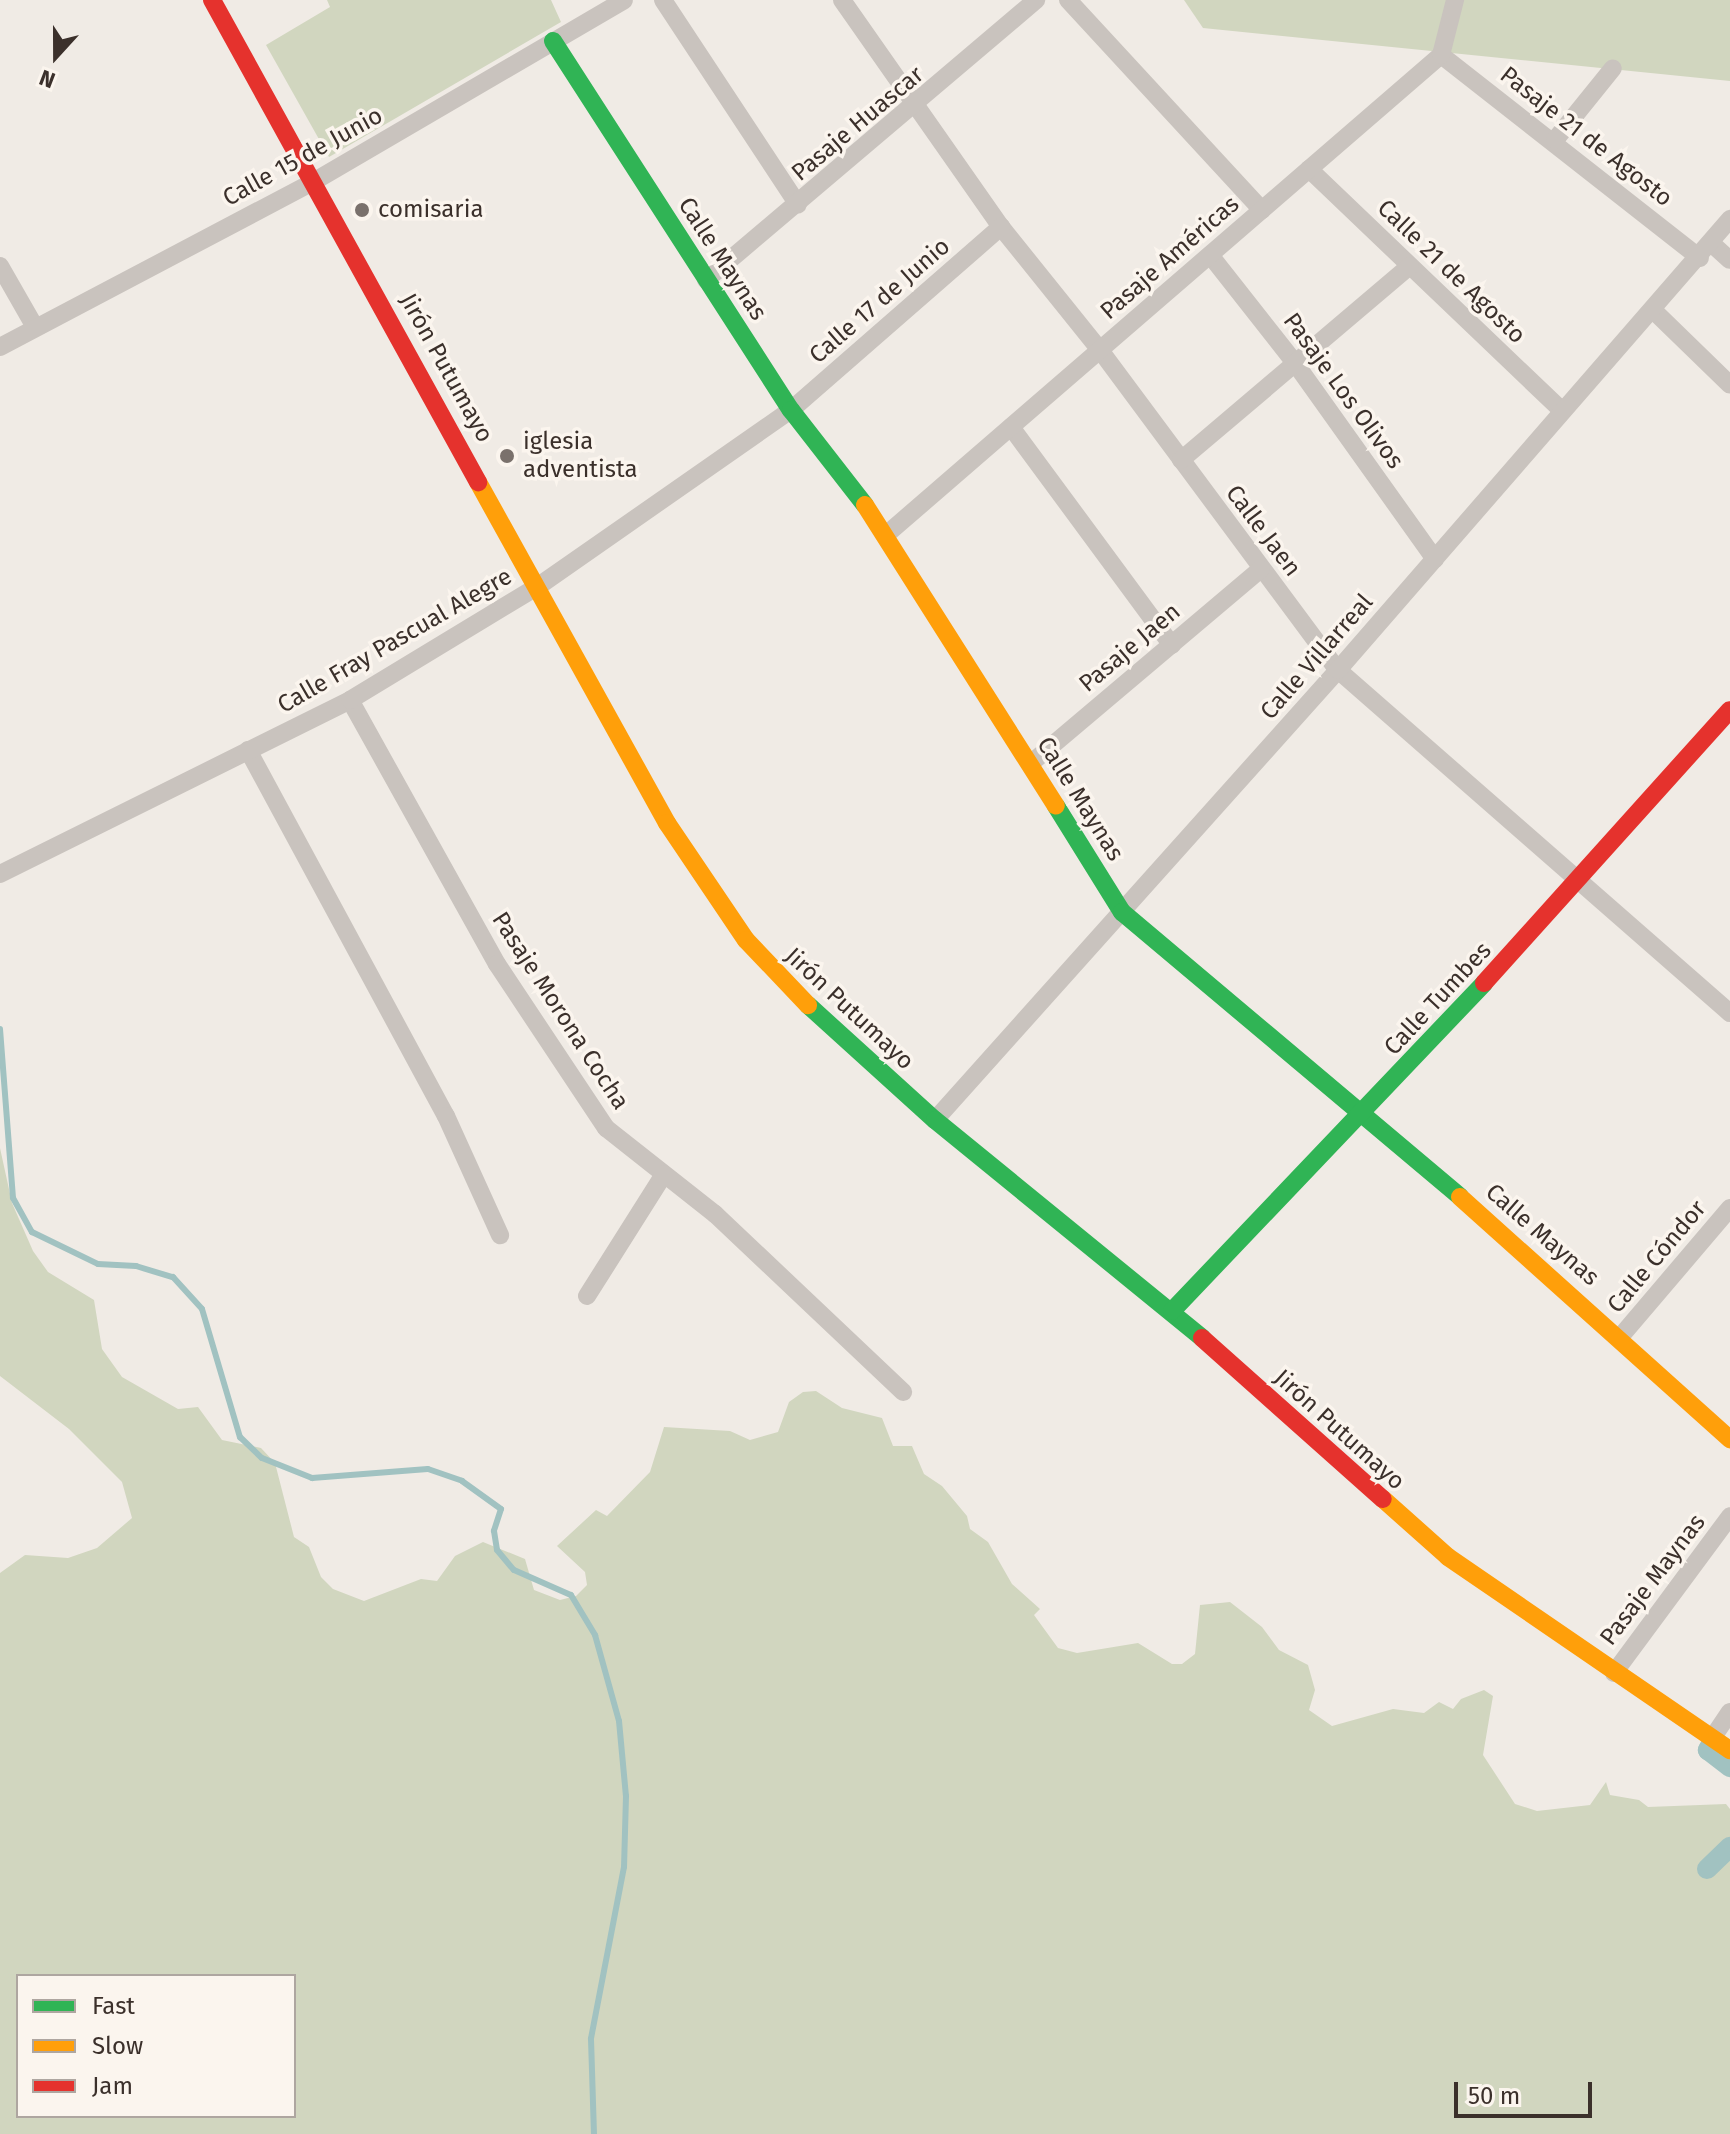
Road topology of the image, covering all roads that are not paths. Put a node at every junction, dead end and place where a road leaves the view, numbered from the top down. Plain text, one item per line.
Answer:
1 (212, 0) edge
2 (624, 0) edge
3 (663, 0) edge
4 (842, 0) edge
5 (1036, 0) edge
6 (1068, 0) edge
7 (1455, 0) edge
8 (553, 41) junction
9 (1441, 55) junction
10 (1613, 68) dead end
11 (917, 106) junction
12 (1555, 140) junction
13 (1309, 169) junction
14 (313, 182) junction
15 (798, 205) junction
16 (1262, 210) junction
17 (1730, 219) edge
18 (1001, 227) junction
19 (1705, 250) junction
20 (1210, 255) junction
21 (1730, 260) edge
22 (0, 266) edge
23 (1410, 266) junction
24 (706, 280) junction
25 (1653, 310) junction
26 (35, 327) junction
27 (0, 347) edge
28 (1100, 350) junction
29 (1295, 363) junction
30 (1730, 385) edge
31 (791, 410) junction
32 (1561, 410) junction
33 (1011, 427) junction
34 (1181, 460) junction
35 (887, 534) junction
36 (1435, 559) junction
37 (1261, 569) junction
38 (540, 585) junction
39 (1172, 645) junction
40 (1338, 670) junction
41 (350, 700) junction
42 (1730, 710) edge
43 (248, 750) junction
44 (1030, 764) junction
45 (0, 874) edge
46 (1580, 882) junction
47 (1122, 912) junction
48 (1730, 1013) edge
49 (1365, 1112) junction
50 (935, 1120) junction
51 (664, 1174) junction
52 (1730, 1208) edge
53 (500, 1235) dead end
54 (587, 1296) dead end
55 (1172, 1311) junction
56 (1621, 1336) junction
57 (903, 1392) dead end
58 (1730, 1439) edge
59 (1730, 1516) edge
60 (1614, 1673) junction
61 (1730, 1712) edge
62 (1713, 1737) junction
63 (1730, 1750) edge

1 - 14 street, Jirón Putumayo
2 - 8 street, Calle 15 de Junio
3 - 15 street
4 - 11 street, Calle Jaen
5 - 11 street, Pasaje Huascar
6 - 16 street
7 - 9 street
8 - 14 street, Calle 15 de Junio
8 - 24 street, Calle Maynas
9 - 12 street, Pasaje 21 de Agosto
9 - 13 street, Pasaje Américas
10 - 12 street
11 - 15 street, Pasaje Huascar
11 - 18 street, Calle Jaen
12 - 19 street, Pasaje 21 de Agosto
13 - 16 street, Pasaje Américas
13 - 23 street, Calle 21 de Agosto
14 - 26 street, Calle 15 de Junio
14 - 38 street, Jirón Putumayo
15 - 24 street, Pasaje Huascar
16 - 20 street, Pasaje Américas
17 - 19 street, Calle Villarreal
18 - 28 street, Calle Jaen
18 - 31 street, Calle 17 de Junio
19 - 21 street, Pasaje 21 de Agosto
19 - 25 street, Calle Villarreal
20 - 28 street, Pasaje Américas
20 - 29 street, Pasaje Los Olivos
22 - 26 street
23 - 29 street
23 - 32 street, Calle 21 de Agosto
24 - 31 street, Calle Maynas
25 - 30 street
25 - 32 street, Calle Villarreal
26 - 27 street, Calle 15 de Junio
28 - 33 street, Pasaje Américas
28 - 34 street, Calle Jaen
29 - 34 street
29 - 36 street, Pasaje Los Olivos
31 - 35 street, Calle Maynas
31 - 38 street, Calle Fray Pascual Alegre
32 - 36 street, Calle Villarreal
33 - 35 street, Pasaje Américas
33 - 39 street
34 - 37 street, Calle Jaen
35 - 44 street, Calle Maynas
36 - 40 street, Calle Villarreal
37 - 39 street, Pasaje Jaen
37 - 40 street, Calle Jaen
38 - 41 street, Calle Fray Pascual Alegre
38 - 50 street, Jirón Putumayo
39 - 44 street, Pasaje Jaen
40 - 46 street, Calle Jaen
40 - 47 street, Calle Villarreal
41 - 43 street, Calle Fray Pascual Alegre
41 - 51 street, Pasaje Morona Cocha
42 - 46 street, Calle Tumbes
43 - 45 street, Calle Fray Pascual Alegre
43 - 53 street
44 - 47 street, Calle Maynas
46 - 48 street, Calle Jaen
46 - 49 street, Calle Tumbes
47 - 49 street, Calle Maynas
47 - 50 street, Calle Villarreal
49 - 55 street, Calle Tumbes
49 - 56 street, Calle Maynas
50 - 55 street, Jirón Putumayo
51 - 54 street
51 - 57 street, Pasaje Morona Cocha
52 - 56 street, Calle Cóndor
55 - 60 street, Jirón Putumayo
56 - 58 street, Calle Maynas
59 - 60 street, Pasaje Maynas
60 - 62 street, Jirón Putumayo
61 - 62 street
62 - 63 street, Jirón Putumayo

